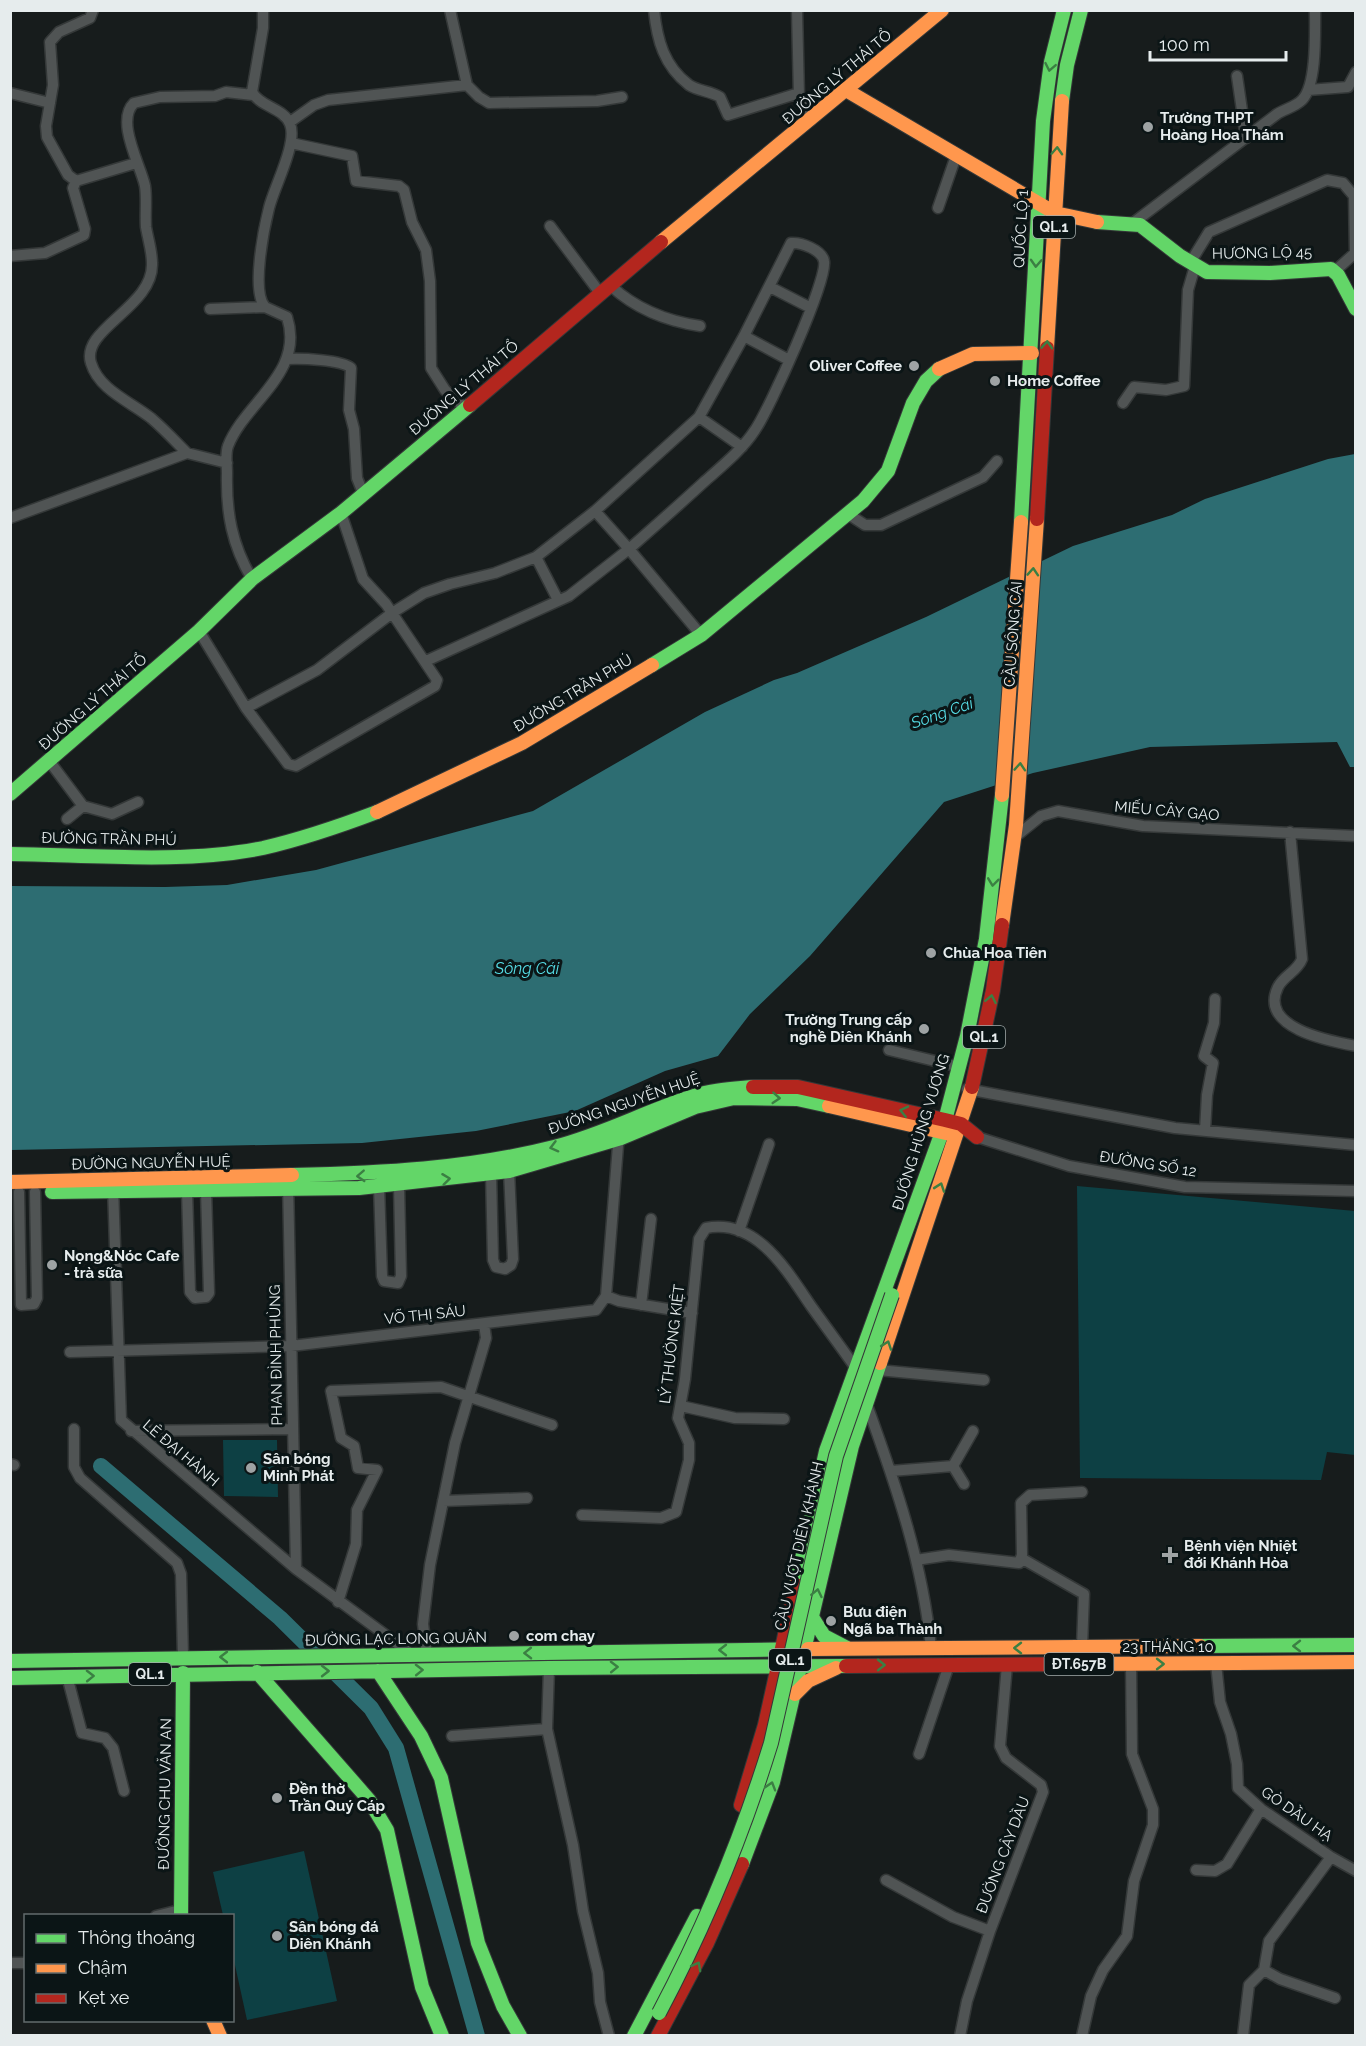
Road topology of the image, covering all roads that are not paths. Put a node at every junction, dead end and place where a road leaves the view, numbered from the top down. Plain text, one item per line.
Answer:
1 (93, 10) edge
2 (263, 10) edge
3 (450, 10) edge
4 (654, 10) edge
5 (797, 10) edge
6 (942, 10) edge
7 (1064, 10) edge
8 (1081, 10) edge
9 (1315, 10) edge
10 (1356, 72) edge
11 (1237, 76) dead end
12 (467, 85) junction
13 (846, 90) junction
14 (1308, 90) junction
15 (10, 93) edge
16 (799, 93) junction
17 (253, 95) junction
18 (622, 97) dead end
19 (50, 103) junction
20 (811, 120) junction
21 (290, 122) junction
22 (1246, 138) junction
23 (291, 143) junction
24 (956, 156) junction
25 (136, 163) junction
26 (76, 181) junction
27 (1038, 205) junction
28 (938, 208) dead end
29 (1055, 213) junction
30 (1133, 223) junction
31 (550, 226) dead end
32 (10, 256) edge
33 (1192, 264) junction
34 (1335, 271) junction
35 (770, 288) junction
36 (605, 290) junction
37 (265, 307) junction
38 (811, 308) junction
39 (210, 309) dead end
40 (1356, 309) edge
41 (700, 326) dead end
42 (744, 336) junction
43 (1032, 353) junction
44 (287, 359) junction
45 (789, 360) junction
46 (1123, 403) dead end
47 (466, 409) junction
48 (699, 417) junction
49 (742, 447) junction
50 (1026, 452) joint
51 (187, 453) junction
52 (997, 461) dead end
53 (227, 463) junction
54 (363, 493) junction
55 (595, 511) junction
56 (341, 513) junction
57 (848, 514) junction
58 (11, 518) edge
59 (629, 549) junction
60 (536, 557) junction
61 (252, 579) junction
62 (558, 600) junction
63 (392, 613) junction
64 (199, 631) junction
65 (701, 635) junction
66 (426, 661) junction
67 (246, 708) junction
68 (50, 762) junction
69 (10, 794) edge
70 (138, 802) dead end
71 (83, 806) junction
72 (67, 819) dead end
73 (1000, 824) joint
74 (1016, 831) junction
75 (1290, 832) junction
76 (1356, 836) edge
77 (10, 854) edge
78 (1215, 999) dead end
79 (1356, 1046) edge
80 (889, 1050) dead end
81 (960, 1067) junction
82 (955, 1086) junction
83 (971, 1090) junction
84 (944, 1126) junction
85 (959, 1130) junction
86 (1205, 1131) junction
87 (619, 1133) junction
88 (977, 1137) joint
89 (769, 1144) dead end
90 (1356, 1145) edge
91 (500, 1160) junction
92 (509, 1171) junction
93 (491, 1173) junction
94 (288, 1183) junction
95 (113, 1185) junction
96 (399, 1185) junction
97 (379, 1186) junction
98 (13, 1189) edge
99 (187, 1190) junction
100 (206, 1190) junction
101 (1356, 1191) edge
102 (35, 1192) junction
103 (651, 1219) dead end
104 (739, 1231) junction
105 (906, 1237) junction
106 (921, 1242) junction
107 (892, 1295) junction
108 (606, 1296) junction
109 (640, 1305) junction
110 (692, 1313) junction
111 (484, 1324) junction
112 (291, 1346) junction
113 (118, 1351) junction
114 (70, 1352) dead end
115 (855, 1367) junction
116 (878, 1370) junction
117 (984, 1380) dead end
118 (470, 1397) junction
119 (866, 1402) junction
120 (681, 1406) junction
121 (784, 1419) dead end
122 (552, 1425) dead end
123 (292, 1429) junction
124 (74, 1430) dead end
125 (131, 1431) junction
126 (973, 1431) dead end
127 (953, 1466) junction
128 (891, 1471) junction
129 (964, 1484) dead end
130 (1082, 1492) dead end
131 (527, 1498) dead end
132 (443, 1501) junction
133 (582, 1515) dead end
134 (1021, 1558) junction
135 (916, 1560) junction
136 (296, 1569) junction
137 (338, 1602) junction
138 (812, 1617) junction
139 (1356, 1645) edge
140 (1082, 1647) junction
141 (931, 1648) junction
142 (851, 1649) junction
143 (781, 1650) junction
144 (805, 1650) junction
145 (420, 1655) junction
146 (183, 1657) junction
147 (10, 1661) edge
148 (1356, 1662) edge
149 (1216, 1663) junction
150 (1131, 1664) junction
151 (778, 1665) junction
152 (802, 1665) junction
153 (843, 1665) junction
154 (949, 1665) junction
155 (1007, 1665) junction
156 (549, 1668) junction
157 (378, 1671) junction
158 (257, 1672) junction
159 (183, 1673) junction
160 (67, 1676) junction
161 (10, 1678) edge
162 (795, 1694) junction
163 (547, 1729) junction
164 (452, 1736) dead end
165 (919, 1754) dead end
166 (124, 1791) dead end
167 (1261, 1809) junction
168 (1331, 1857) junction
169 (1196, 1870) dead end
170 (1356, 1870) edge
171 (886, 1880) dead end
172 (181, 1913) edge
173 (990, 1931) junction
174 (1264, 1970) junction
175 (1335, 1998) dead end
176 (214, 2022) edge
177 (220, 2036) edge
178 (442, 2036) edge
179 (520, 2036) edge
180 (609, 2036) edge
181 (634, 2036) edge
182 (646, 2036) edge
183 (658, 2036) edge
184 (960, 2036) edge
185 (1082, 2036) edge
186 (1243, 2036) edge

1 - 19 street
2 - 17 street
3 - 12 street
4 - 16 street
5 - 16 street
6 - 13 main road, ĐƯỜNG LÝ THÁI TỔ
7 -> 27 main road, QUỐC LỘ 1 / QL.1
29 -> 8 main road, QL.1
9 - 14 street
10 - 14 street
11 - 22 street
12 - 18 street
12 - 21 street
13 - 20 main road, ĐƯỜNG LÝ THÁI TỔ
13 - 24 main road, HƯƠNG LỘ 45
14 - 22 street
15 - 19 street
16 - 20 street
17 - 21 street
17 - 25 street
19 - 26 street
20 - 36 main road, ĐƯỜNG LÝ THÁI TỔ
21 - 23 street
22 - 30 street
23 - 37 street
23 - 47 street
24 - 27 main road, HƯƠNG LỘ 45
24 - 28 street
25 - 26 street
25 - 51 street
26 - 32 street
27 - 29 main road, HƯƠNG LỘ 45
27 -> 43 main road, QUỐC LỘ 1 / QL.1
29 - 30 main road, HƯƠNG LỘ 45
74 -> 29 main road, CẦU SÔNG CÁI / QL.1
30 - 33 main road, HƯƠNG LỘ 45
31 - 36 street
33 - 34 main road, HƯƠNG LỘ 45
33 - 34 street
33 - 46 street
34 - 40 main road
35 - 38 street
35 - 38 street
35 - 42 street
36 - 41 street
36 - 47 main road, ĐƯỜNG LÝ THÁI TỔ
37 - 39 street
37 - 44 street
38 - 45 street
42 - 45 street
42 - 48 street
43 - 50 main road, QUỐC LỘ 1 / QL.1
43 - 57 main road, ĐƯỜNG TRẦN PHÚ
44 - 53 street
44 - 54 street
45 - 49 street
47 - 54 main road, ĐƯỜNG LÝ THÁI TỔ
48 - 49 street
48 - 55 street
49 - 59 street
50 - 73 main road, CẦU SÔNG CÁI / QL.1
51 - 53 street
51 - 58 street
52 - 57 street
53 - 61 street
54 - 56 main road, ĐƯỜNG LÝ THÁI TỔ
55 - 59 street
55 - 60 street
56 - 61 main road, ĐƯỜNG LÝ THÁI TỔ
56 - 63 street
57 - 65 main road, ĐƯỜNG TRẦN PHÚ
59 - 62 street
59 - 65 street
60 - 62 street
60 - 63 street
61 - 64 main road, ĐƯỜNG LÝ THÁI TỔ
62 - 66 street
63 - 66 street
63 - 67 street
64 - 67 street
64 - 68 main road, ĐƯỜNG LÝ THÁI TỔ
65 - 77 main road, ĐƯỜNG TRẦN PHÚ
66 - 67 street
68 - 69 main road, ĐƯỜNG LÝ THÁI TỔ
68 - 71 street
70 - 71 street
71 - 72 street
73 -> 81 main road, ĐƯỜNG HÙNG VƯƠNG / QL.1
74 - 75 street, MIẾU CÂY GẠO
83 -> 74 main road, QL.1
75 - 76 street, MIẾU CÂY GẠO
75 - 79 street
78 - 86 street
80 - 81 street
81 - 82 main road, ĐƯỜNG HÙNG VƯƠNG / QL.1
82 - 83 street
82 - 84 main road, ĐƯỜNG HÙNG VƯƠNG / QL.1
83 - 85 main road, QL.1
83 - 86 street
84 - 85 main road, ĐƯỜNG NGUYỄN HUỆ
84 - 87 main road, ĐƯỜNG NGUYỄN HUỆ
84 - 105 main road, ĐƯỜNG HÙNG VƯƠNG / QL.1
85 - 88 main road, ĐƯỜNG NGUYỄN HUỆ
106 -> 85 main road, QL.1
86 - 90 street
87 -> 91 main road, ĐƯỜNG NGUYỄN HUỆ
87 - 92 main road, ĐƯỜNG NGUYỄN HUỆ
87 - 108 street
88 - 101 street, ĐƯỜNG SỐ 12
89 - 104 street
91 - 92 street
91 - 93 street
91 -> 94 main road, ĐƯỜNG NGUYỄN HUỆ
92 - 93 main road, ĐƯỜNG NGUYỄN HUỆ
92 - 93 street
96 -> 93 main road, ĐƯỜNG NGUYỄN HUỆ
94 - 95 main road, ĐƯỜNG NGUYỄN HUỆ
94 - 97 main road, ĐƯỜNG NGUYỄN HUỆ
94 - 100 main road, ĐƯỜNG NGUYỄN HUỆ
94 - 112 street, PHAN ĐÌNH PHÙNG
95 - 98 main road, ĐƯỜNG NGUYỄN HUỆ
95 - 99 main road, ĐƯỜNG NGUYỄN HUỆ
95 - 102 main road, ĐƯỜNG NGUYỄN HUỆ
95 - 113 street, LÊ ĐẠI HÀNH
96 - 97 main road, ĐƯỜNG NGUYỄN HUỆ
96 - 97 street
98 - 102 main road, ĐƯỜNG NGUYỄN HUỆ
98 - 102 street
99 - 100 main road, ĐƯỜNG NGUYỄN HUỆ
99 - 100 street
103 - 109 street
104 - 110 street, LÝ THƯỜNG KIỆT
104 - 115 street
105 - 107 main road, CẦU VƯỢT DIÊN KHÁNH / QL.1
105 - 115 main road, QL.1
106 - 107 main road, CẦU VƯỢT DIÊN KHÁNH / QL.1
116 -> 106 main road, QL.1
107 - 182 main road, CẦU VƯỢT DIÊN KHÁNH / QL.1, bridge
108 - 109 street
108 - 111 street, VÕ THỊ SÁU
109 - 110 street
110 - 120 street, LÝ THƯỜNG KIỆT
111 - 112 street, VÕ THỊ SÁU
111 - 118 street
112 - 113 street, VÕ THỊ SÁU
112 - 123 street, PHAN ĐÌNH PHÙNG
113 - 114 street, VÕ THỊ SÁU
113 - 125 street, LÊ ĐẠI HÀNH
115 - 143 main road, QL.1
116 - 117 street
116 - 119 main road, QL.1
118 - 122 street
118 - 132 street
118 - 137 street
119 - 128 street
138 -> 119 main road, QL.1
120 - 121 street
120 - 133 street, LÝ THƯỜNG KIỆT
123 - 125 street
123 - 136 street, PHAN ĐÌNH PHÙNG
124 - 146 street
125 - 136 street, LÊ ĐẠI HÀNH
126 - 127 street
127 - 128 street
127 - 129 street
128 - 135 street
130 - 134 street
131 - 132 street
132 - 145 street
134 - 135 street
134 - 140 street
135 - 141 street
136 - 137 street, LÊ ĐẠI HÀNH
137 - 145 street, LÊ ĐẠI HÀNH
138 - 142 main road, ĐT.657B
138 - 144 main road, QL.1
139 -> 140 main road, 23 THÁNG 10 / ĐT.657B
140 -> 141 main road, 23 THÁNG 10 / ĐT.657B
141 - 142 main road, 23 THÁNG 10 / ĐT.657B
142 - 144 main road, 23 THÁNG 10 / ĐT.657B
143 - 144 main road, ĐƯỜNG LẠC LONG QUÂN
143 -> 145 main road, ĐƯỜNG LẠC LONG QUÂN / QL.1
143 - 151 main road, QL.1
144 - 152 main road, QL.1
145 -> 146 main road, ĐƯỜNG LẠC LONG QUÂN / QL.1
146 - 147 main road, ĐƯỜNG LẠC LONG QUÂN / QL.1
148 - 149 main road, 23 THÁNG 10 / ĐT.657B
150 -> 149 main road, 23 THÁNG 10 / ĐT.657B
149 - 167 street, GÒ DẦU HẠ
150 - 155 main road, 23 THÁNG 10 / ĐT.657B
150 - 185 street
151 - 152 main road, 23 THÁNG 10
156 -> 151 main road, ĐƯỜNG LẠC LONG QUÂN / QL.1
151 - 181 main road, QL.1
152 - 153 main road, 23 THÁNG 10 / ĐT.657B
152 - 162 main road, QL.1
153 -> 154 main road, 23 THÁNG 10 / ĐT.657B
153 - 162 main road, ĐT.657B
154 - 155 main road, 23 THÁNG 10 / ĐT.657B
154 - 165 street
155 - 173 street, ĐƯỜNG CÂY DẦU
157 -> 156 main road, ĐƯỜNG LẠC LONG QUÂN / QL.1
156 - 163 street
158 -> 157 main road, ĐƯỜNG LẠC LONG QUÂN / QL.1
157 - 179 main road
158 - 159 main road, ĐƯỜNG LẠC LONG QUÂN / QL.1
158 - 178 main road
160 -> 159 main road, ĐƯỜNG LẠC LONG QUÂN / QL.1
159 - 172 main road, ĐƯỜNG CHU VĂN AN
160 - 161 main road, ĐƯỜNG LẠC LONG QUÂN / QL.1
160 - 166 street
183 -> 162 main road, QL.1
163 - 164 street
163 - 180 street
167 - 168 street, GÒ DẦU HẠ
167 - 169 street
168 - 170 street
168 - 174 street, GÒ DẦU HẠ
171 - 173 street
173 - 184 street, ĐƯỜNG CÂY DẦU
174 - 175 street
174 - 186 street
176 - 177 main road

